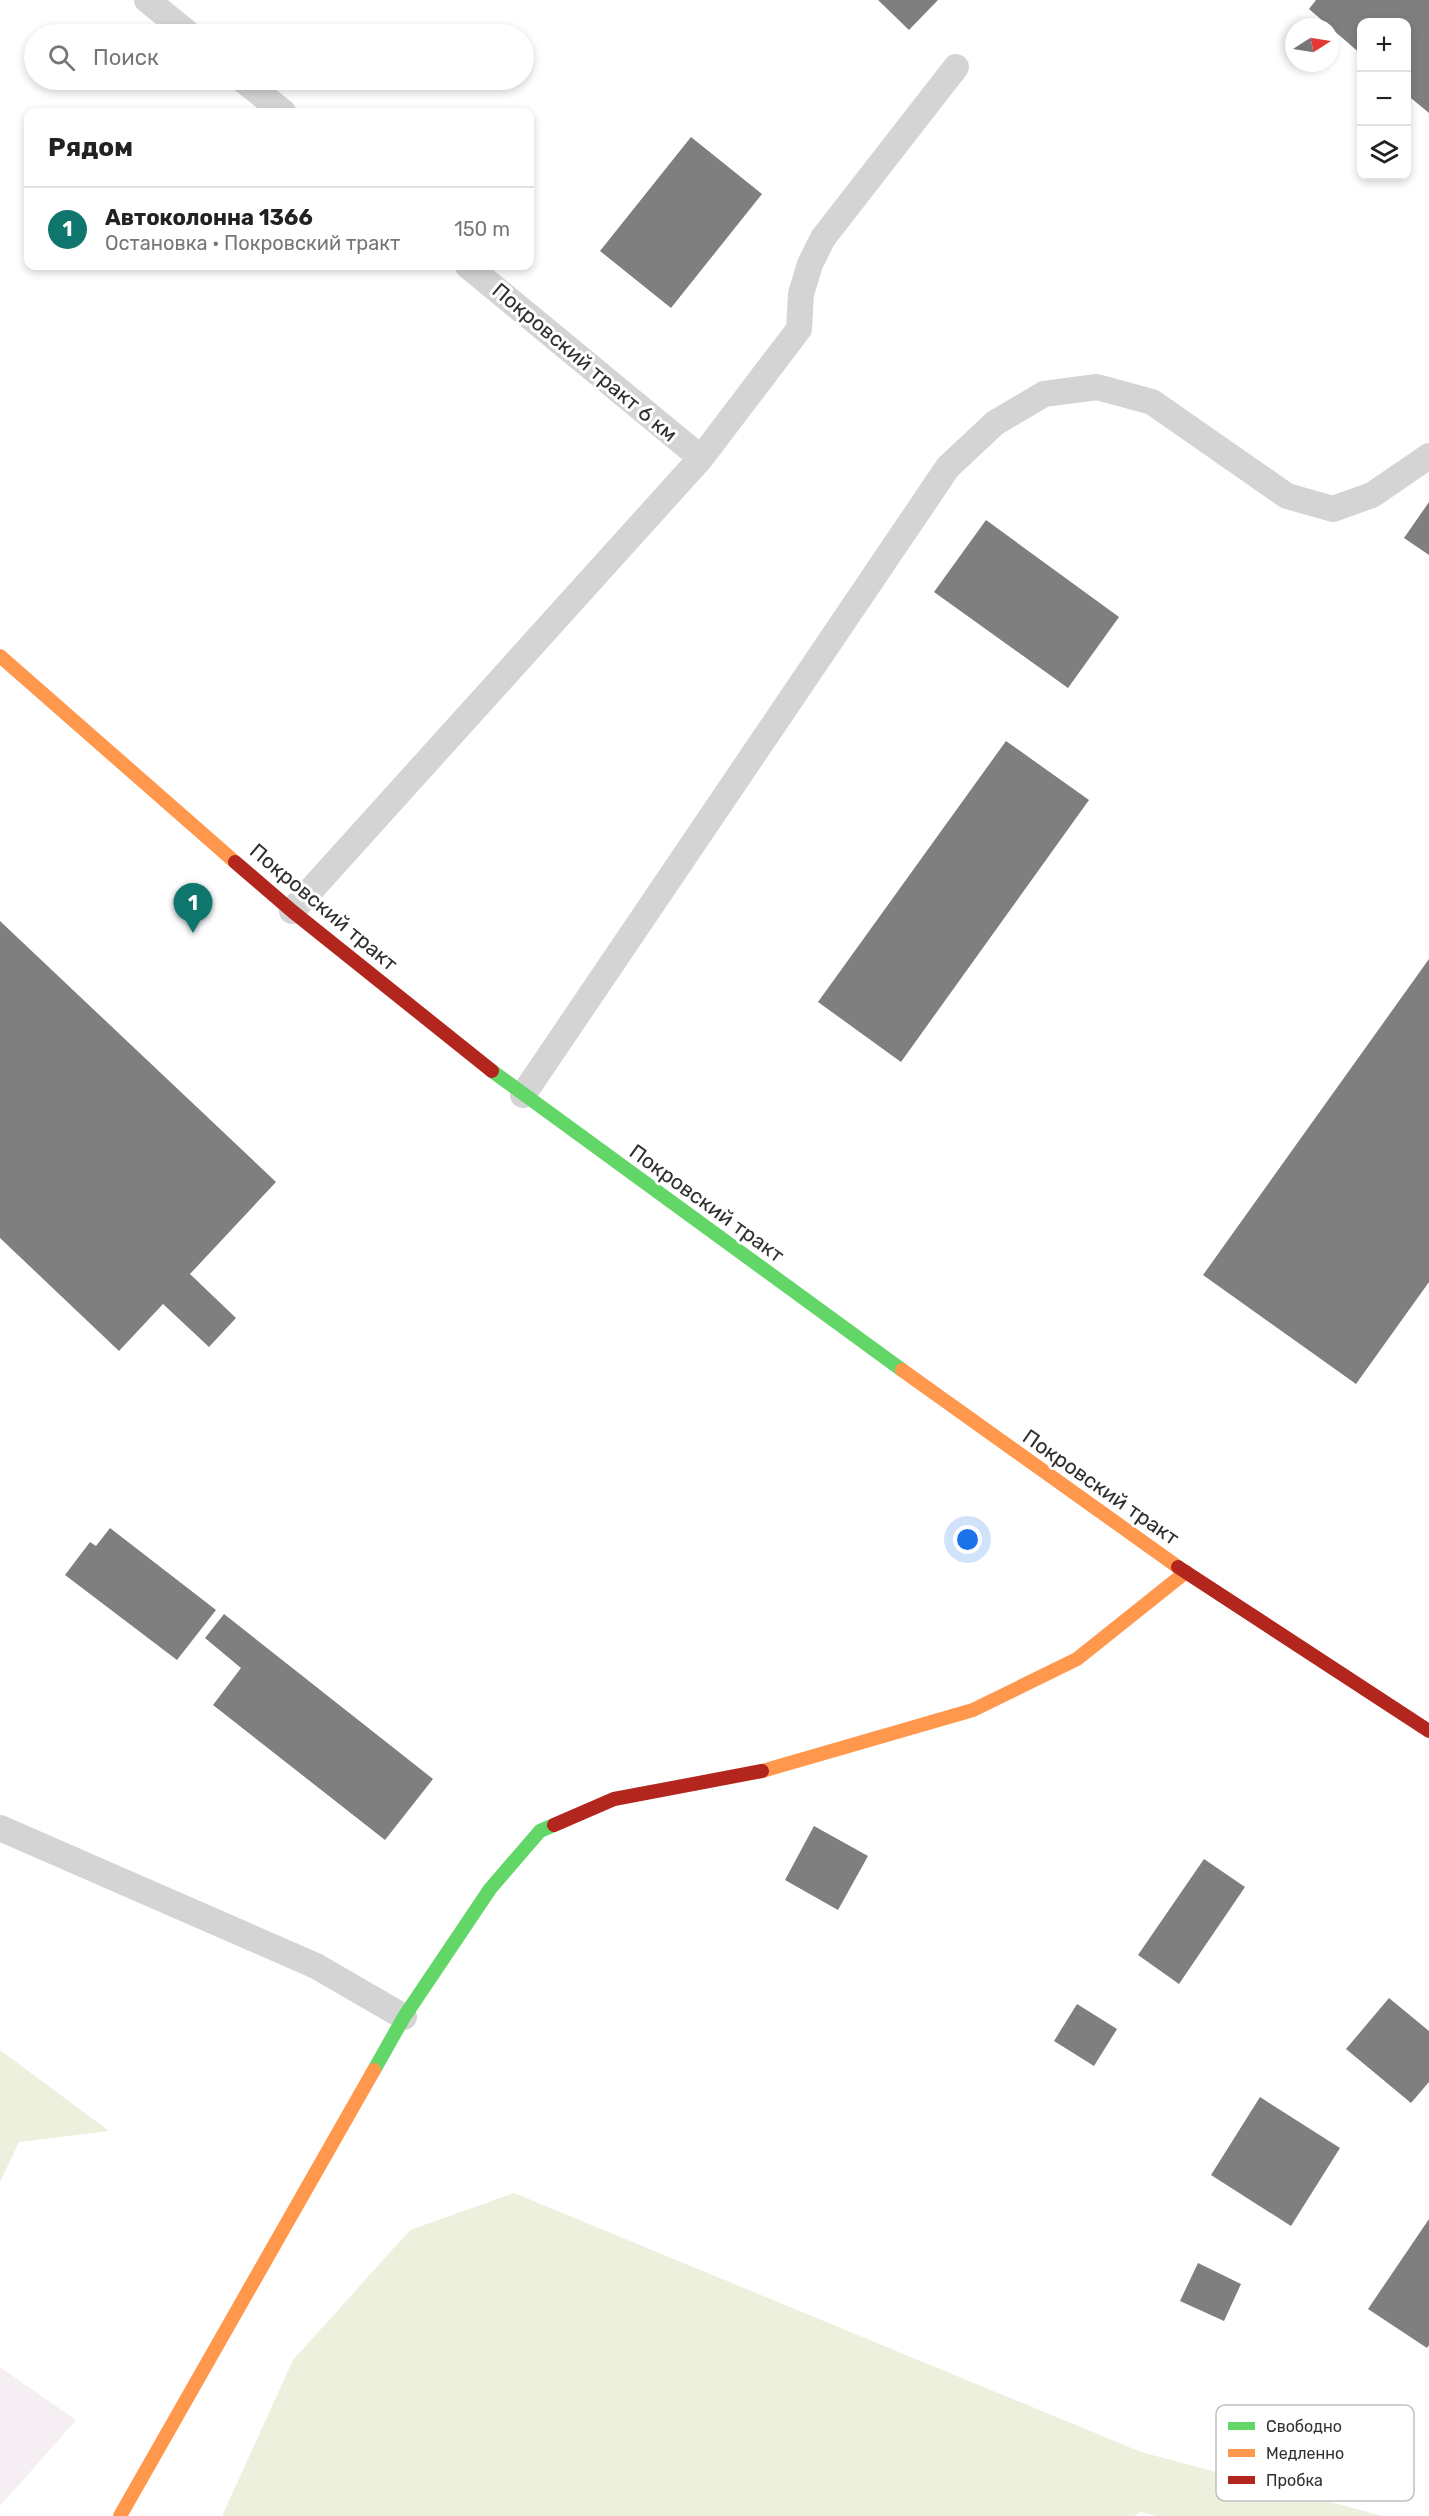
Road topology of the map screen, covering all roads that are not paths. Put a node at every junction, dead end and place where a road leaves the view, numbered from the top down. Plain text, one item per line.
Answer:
1 (147, 0) edge
2 (177, 24) edge
3 (956, 67) dead end
4 (256, 90) edge
5 (278, 108) edge
6 (473, 270) edge
7 (1429, 456) edge
8 (701, 458) junction
9 (0, 656) edge
10 (292, 911) junction
11 (523, 1095) junction
12 (1186, 1572) junction
13 (1429, 1731) edge
14 (0, 1828) edge
15 (404, 2017) junction
16 (120, 2516) edge

1 - 2 lane
3 - 8 lane
4 - 5 lane
6 - 8 lane, Покровский тракт 6 км
7 - 11 lane
8 - 10 lane
9 - 10 main road, Покровский тракт
10 - 11 main road, Покровский тракт
11 - 12 main road, Покровский тракт
12 - 13 main road, Покровский тракт
12 - 15 main road
14 - 15 lane
15 - 16 main road

